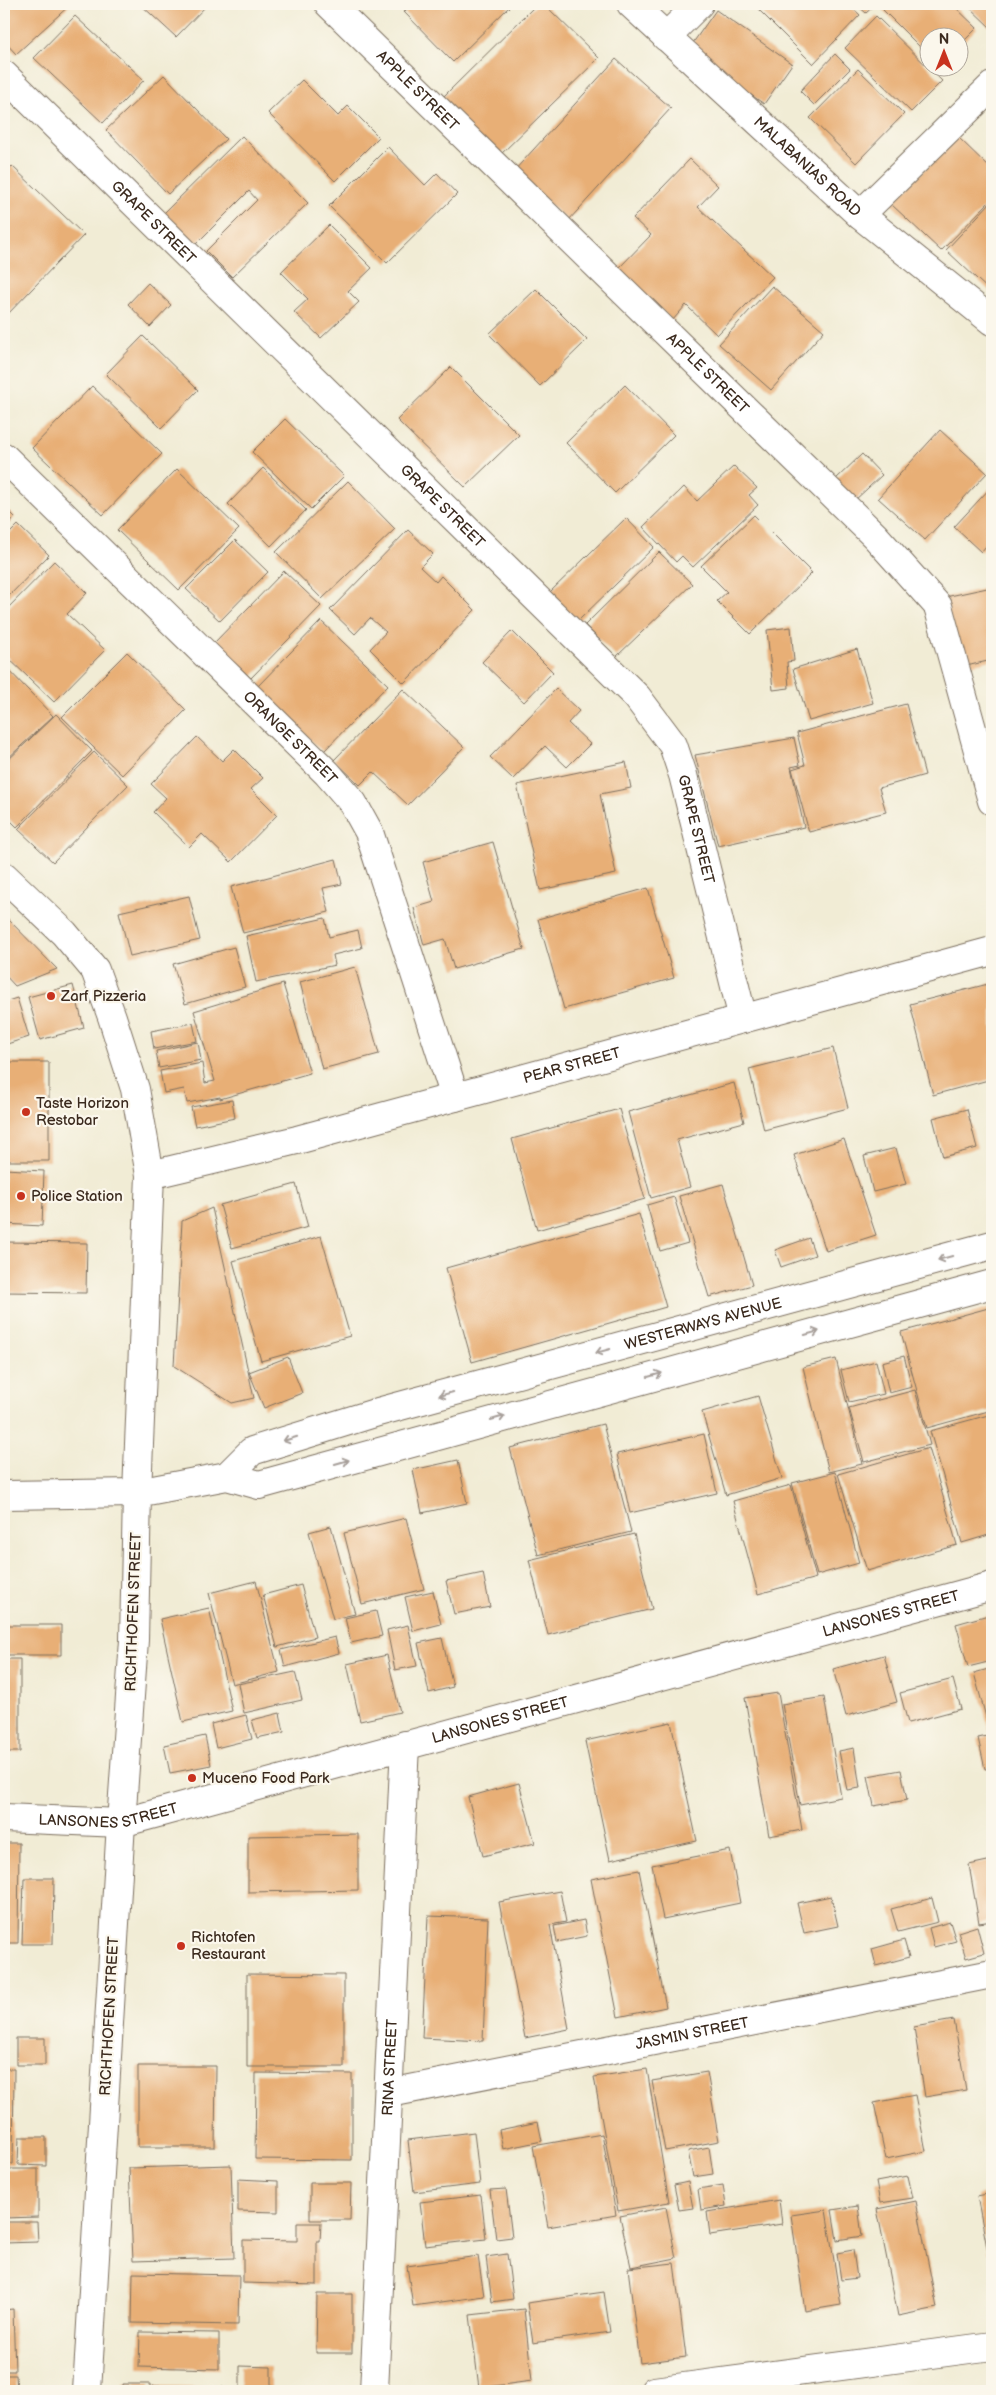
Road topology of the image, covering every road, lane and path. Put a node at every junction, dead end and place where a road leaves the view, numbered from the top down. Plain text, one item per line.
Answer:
1 (329, 4) edge
2 (631, 4) edge
3 (699, 4) edge
4 (666, 37) junction
5 (4, 75) edge
6 (992, 86) edge
7 (860, 215) junction
8 (992, 321) edge
9 (4, 457) edge
10 (992, 801) edge
11 (4, 876) edge
12 (992, 951) edge
13 (743, 1019) junction
14 (455, 1097) junction
15 (150, 1175) junction
16 (992, 1245) edge
17 (992, 1284) edge
18 (413, 1403) junction
19 (421, 1440) junction
20 (227, 1476) junction
21 (137, 1494) junction
22 (4, 1495) edge
23 (992, 1586) edge
24 (405, 1745) junction
25 (4, 1818) edge
26 (121, 1823) junction
27 (992, 1974) edge
28 (390, 2093) junction
29 (992, 2346) edge
30 (87, 2391) edge
31 (374, 2391) edge
32 (654, 2391) edge

1 - 10 street, APPLE STREET
2 - 4 street, MALABANIAS ROAD
3 - 4 street
4 - 7 street, MALABANIAS ROAD
5 - 13 street, GRAPE STREET
6 - 7 street
7 - 8 street, MALABANIAS ROAD
9 - 14 street, ORANGE STREET
11 - 15 street, RICHTHOFEN STREET
12 - 13 street, PEAR STREET
13 - 14 street, PEAR STREET
14 - 15 street, PEAR STREET
15 - 21 street, RICHTHOFEN STREET
16 -> 18 street, WESTERWAYS AVENUE
19 -> 17 street
18 - 19 street
18 -> 20 street, WESTERWAYS AVENUE
20 -> 19 street
20 - 21 street
21 - 22 street
21 - 26 street, RICHTHOFEN STREET
23 - 24 street, LANSONES STREET
24 - 26 street, LANSONES STREET
24 - 28 street, RINA STREET
25 - 26 street, LANSONES STREET
26 - 30 street, RICHTHOFEN STREET
27 - 28 street, JASMIN STREET
28 - 31 street, RINA STREET
29 - 32 street

